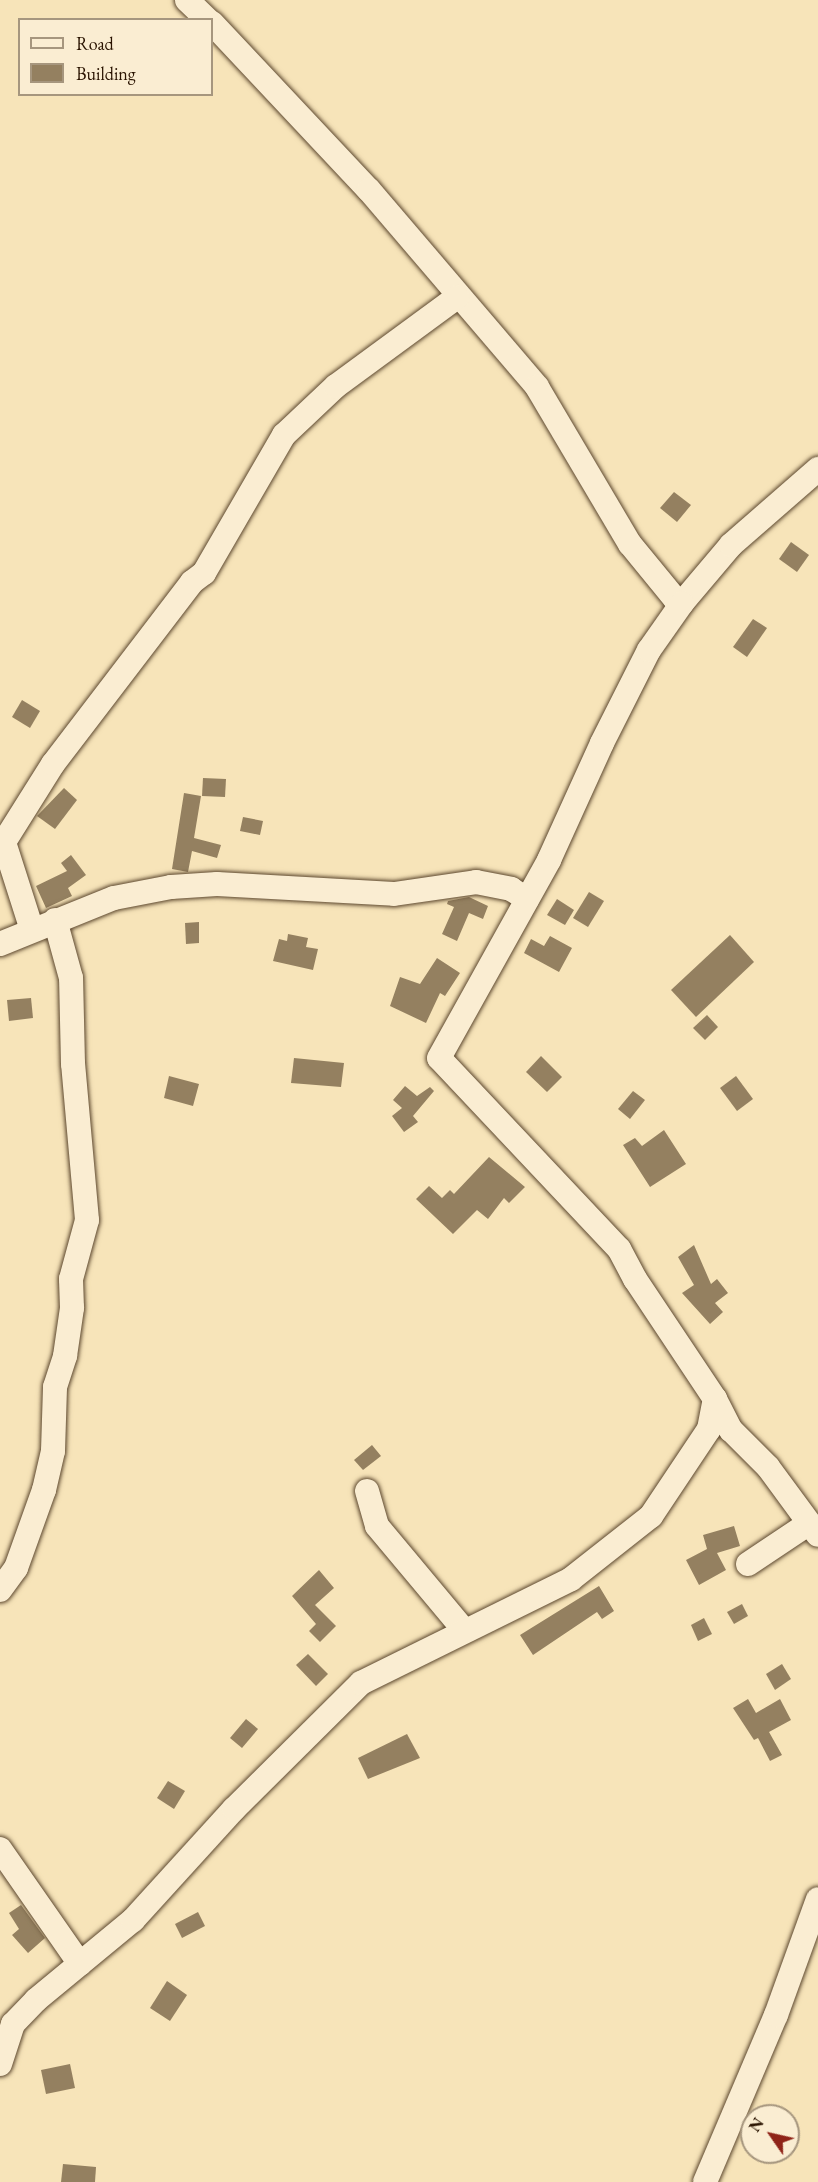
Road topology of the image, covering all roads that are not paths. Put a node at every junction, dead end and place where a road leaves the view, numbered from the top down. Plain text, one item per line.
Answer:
1 (187, 0) edge
2 (206, 18) edge
3 (213, 24) edge
4 (457, 297) junction
5 (818, 469) edge
6 (682, 603) junction
7 (527, 899) junction
8 (55, 920) junction
9 (32, 930) junction
10 (0, 944) edge
11 (715, 1399) junction
12 (367, 1491) dead end
13 (813, 1529) edge
14 (748, 1564) dead end
15 (0, 1590) edge
16 (464, 1630) junction
17 (0, 1850) edge
18 (818, 1903) edge
19 (80, 1964) junction
20 (0, 2064) edge
21 (705, 2182) edge

1 - 2 street
3 - 4 street
4 - 6 street
4 - 9 street
5 - 6 street
6 - 7 street
7 - 8 street
7 - 11 street
8 - 9 street
8 - 15 street
9 - 10 street
11 - 13 street
11 - 16 street
12 - 16 street
13 - 14 street
16 - 19 street
17 - 19 street
18 - 21 street
19 - 20 street

